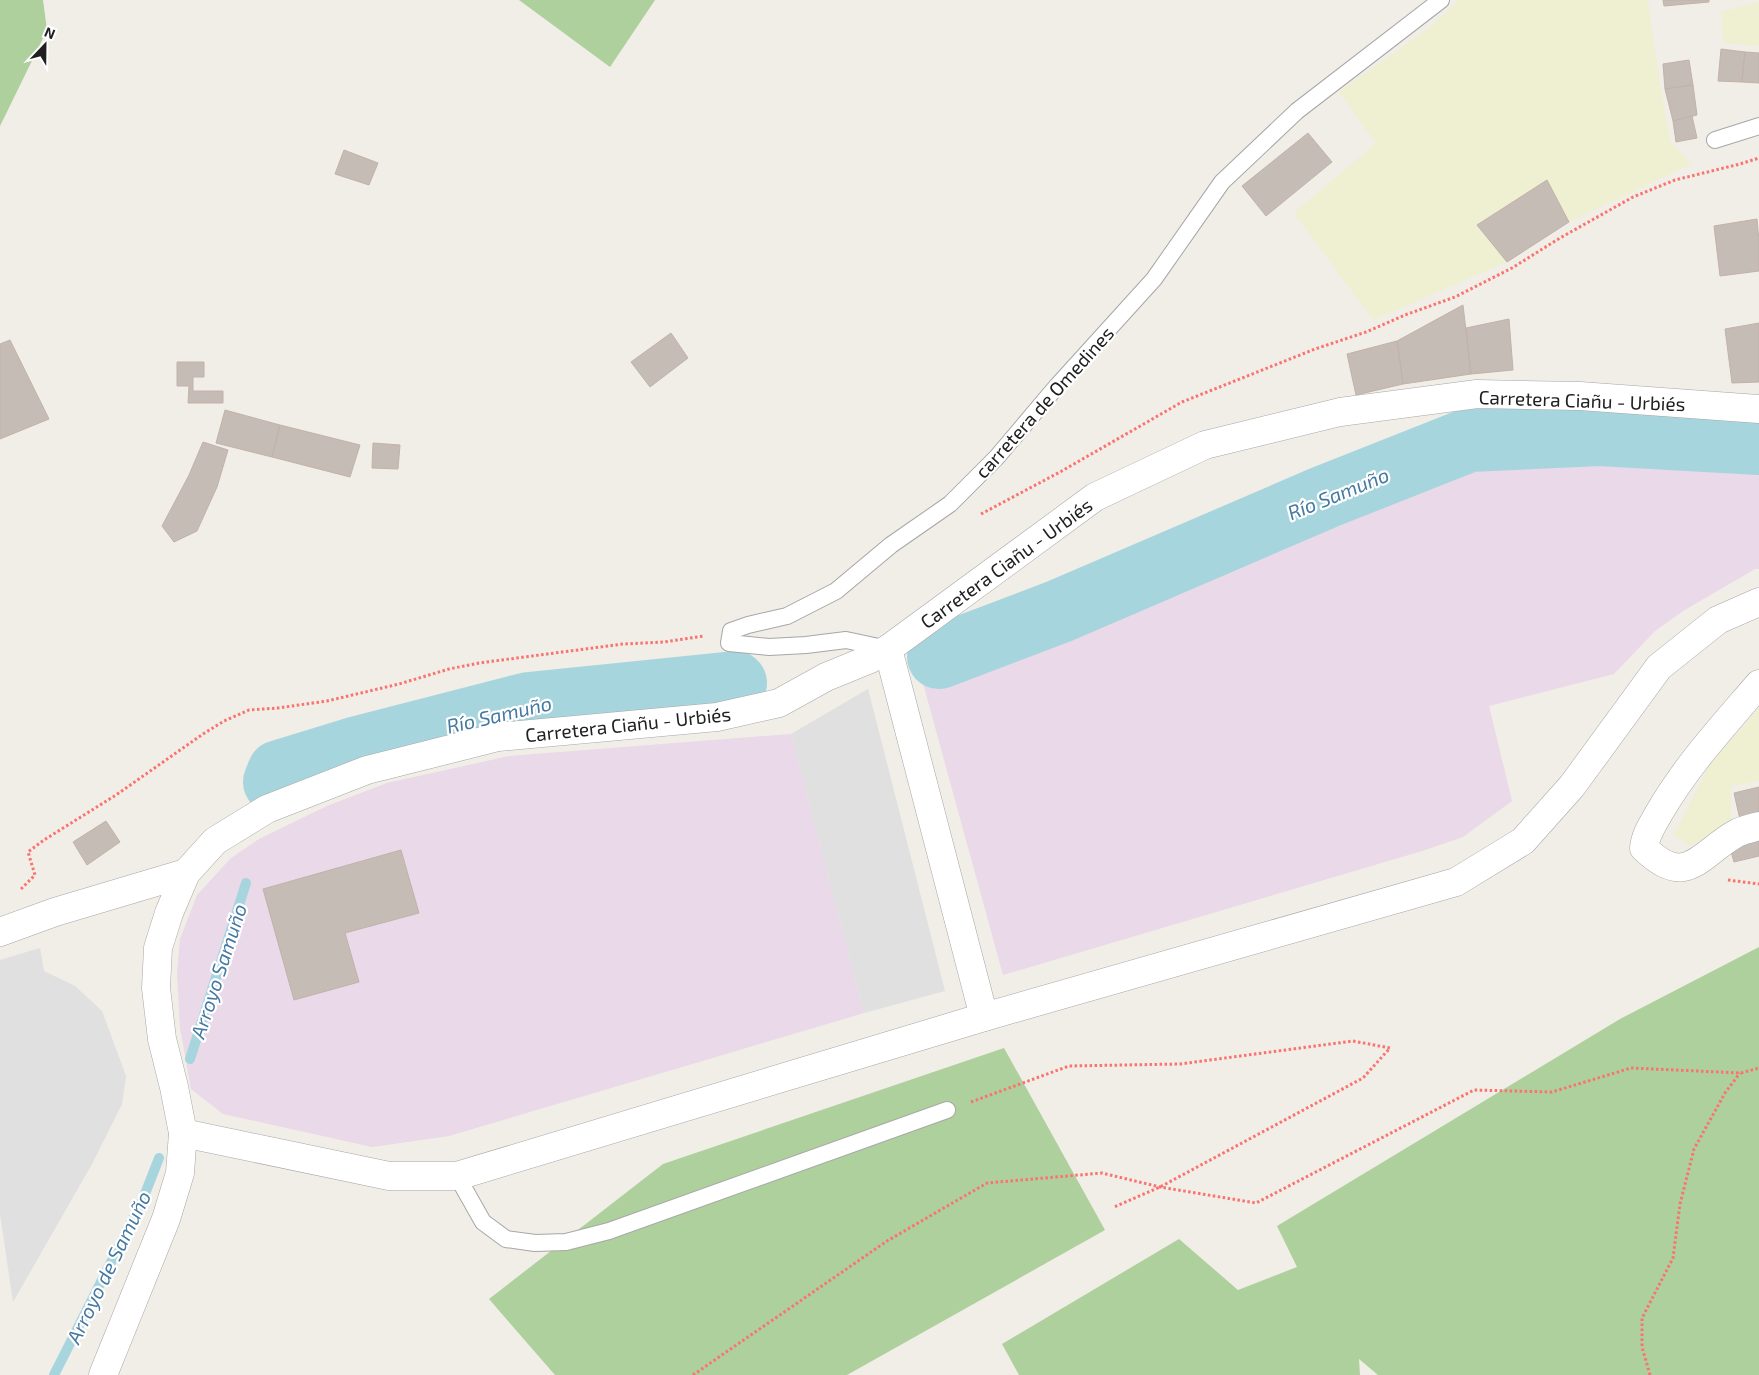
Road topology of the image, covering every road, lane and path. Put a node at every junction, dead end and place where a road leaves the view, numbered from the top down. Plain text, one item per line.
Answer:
1 (1441, 0) edge
2 (1759, 126) edge
3 (1715, 140) dead end
4 (1759, 158) edge
5 (1759, 409) edge
6 (973, 518) dead end
7 (1759, 602) edge
8 (731, 631) junction
9 (888, 649) junction
10 (1759, 684) edge
11 (1759, 826) edge
12 (186, 873) junction
13 (35, 875) dead end
14 (0, 932) edge
15 (984, 1017) junction
16 (1759, 1068) edge
17 (1741, 1073) junction
18 (947, 1110) joint
19 (183, 1133) junction
20 (457, 1176) junction
21 (1160, 1187) junction
22 (1114, 1207) dead end
23 (103, 1375) edge
24 (693, 1375) edge
25 (1650, 1375) edge

1 - 8 lane, carretera de Omedines
2 - 3 lane
4 - 6 path
5 - 9 street, Carretera Ciañu - Urbiés
7 - 15 street
8 - 9 lane
8 - 13 path
9 - 12 street, Carretera Ciañu - Urbiés
9 - 15 street
10 - 11 street
12 - 14 street
12 - 19 street, Carretera Ciañu - Urbiés
15 - 20 street
16 - 17 path
17 - 21 path
17 - 25 path
18 - 20 lane
18 - 21 path
19 - 20 street
19 - 23 street, Carretera Ciañu - Urbiés
21 - 22 path
21 - 24 path

